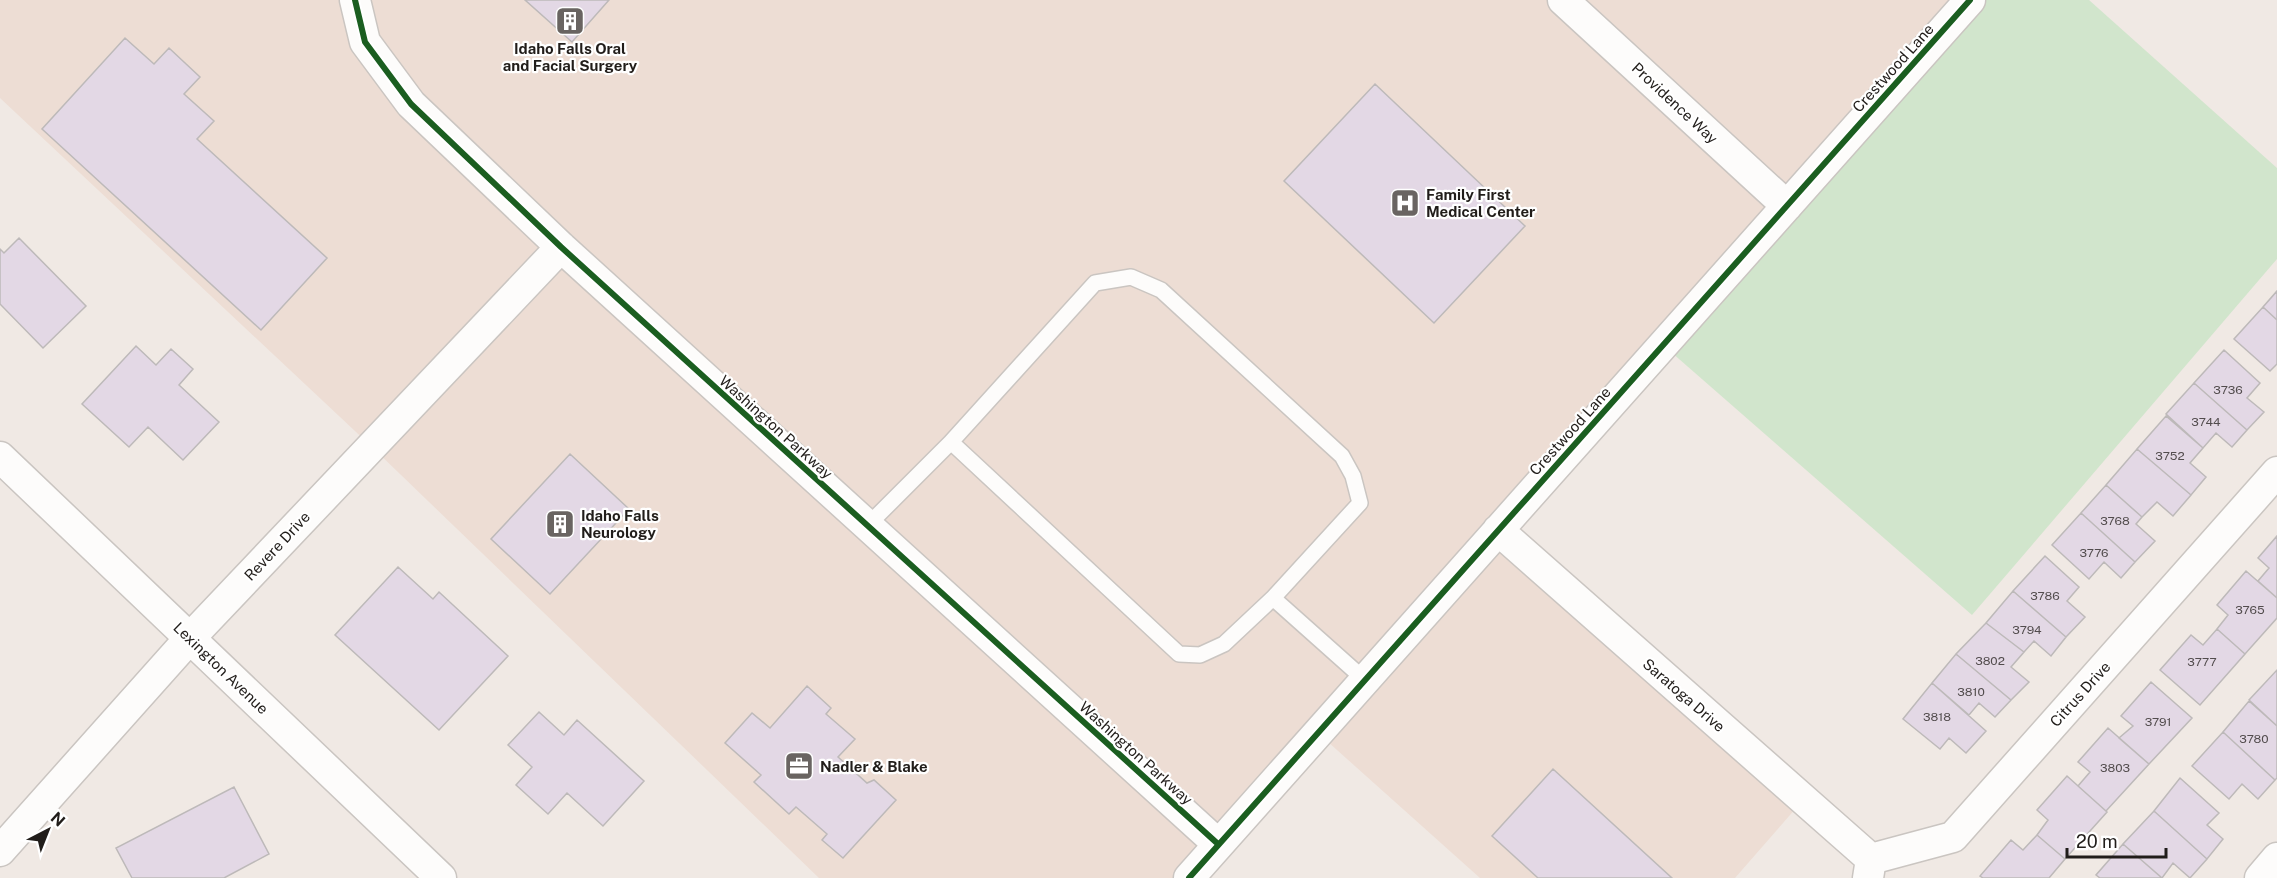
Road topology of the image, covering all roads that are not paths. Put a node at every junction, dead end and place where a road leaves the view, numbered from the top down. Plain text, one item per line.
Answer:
1 (355, 0) edge
2 (1563, 0) edge
3 (1970, 0) edge
4 (1787, 206) junction
5 (561, 247) junction
6 (951, 441) junction
7 (0, 457) edge
8 (2277, 472) edge
9 (867, 526) junction
10 (1498, 530) junction
11 (1274, 598) junction
12 (190, 638) junction
13 (1365, 680) junction
14 (1218, 844) junction
15 (0, 851) edge
16 (2277, 858) edge
17 (1869, 868) edge
18 (441, 878) edge
19 (1189, 878) edge
20 (2260, 878) edge

1 - 5 street, Washington Parkway
2 - 4 street, Providence Way
3 - 4 street, Crestwood Lane
4 - 10 street, Crestwood Lane
5 - 9 street, Washington Parkway
5 - 12 street, Revere Drive
6 - 9 lane
6 - 11 lane
6 - 11 lane
7 - 12 street, Lexington Avenue
8 - 17 street, Citrus Drive
9 - 14 street, Washington Parkway
10 - 13 street, Crestwood Lane
10 - 17 street, Saratoga Drive
11 - 13 lane
12 - 15 street, Revere Drive
12 - 18 street, Lexington Avenue
13 - 14 street, Crestwood Lane
14 - 19 street, Crestwood Lane
16 - 20 street

